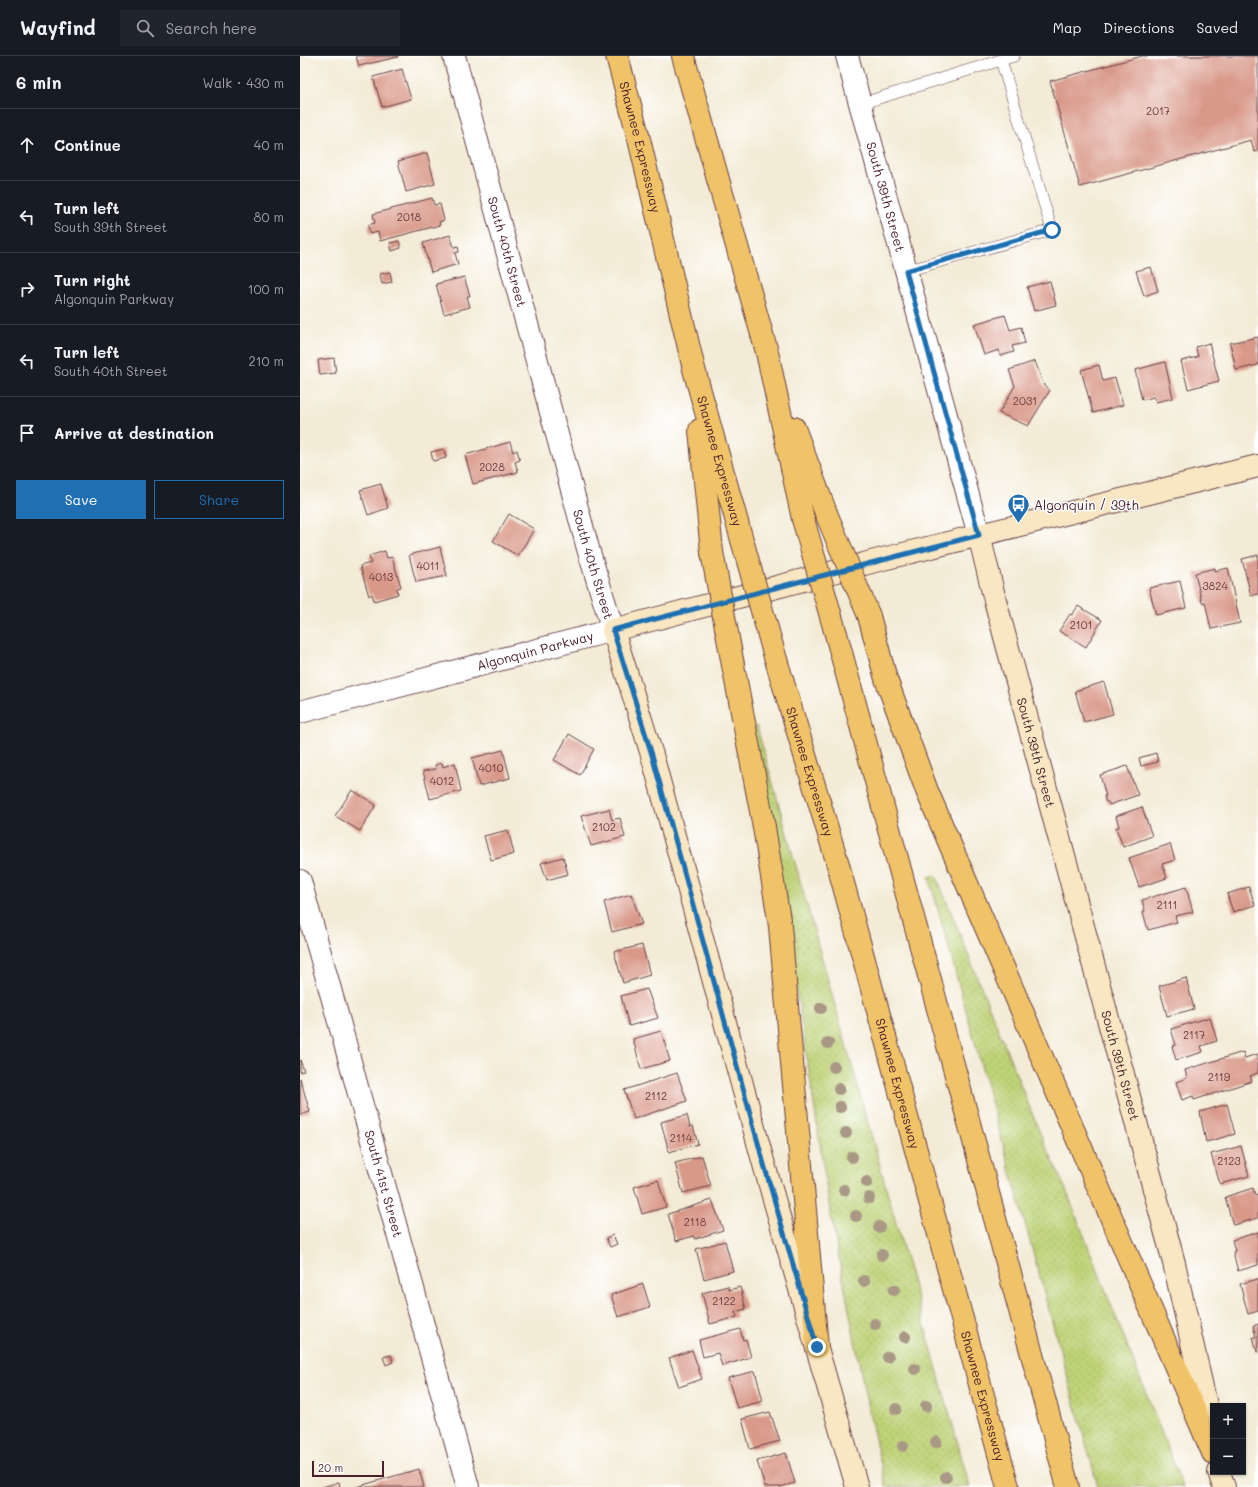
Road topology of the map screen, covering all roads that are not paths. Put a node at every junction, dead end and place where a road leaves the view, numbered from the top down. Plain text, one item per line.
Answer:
1 (454, 56) edge
2 (617, 56) edge
3 (683, 56) edge
4 (847, 56) edge
5 (1014, 56) edge
6 (1001, 60) junction
7 (860, 104) junction
8 (906, 271) junction
9 (767, 352) junction
10 (695, 373) junction
11 (1258, 466) edge
12 (979, 535) junction
13 (613, 630) junction
14 (300, 712) edge
15 (300, 881) edge
16 (817, 1347) junction
17 (1211, 1439) edge
18 (1210, 1445) edge
19 (1220, 1475) edge
20 (468, 1487) edge
21 (857, 1487) edge
22 (1008, 1487) edge
23 (1068, 1487) edge
24 (1224, 1487) edge

1 - 13 street, South 40th Street
2 - 10 highway, Shawnee Expressway
3 - 9 highway
4 - 7 street, South 39th Street
5 - 6 lane
6 - 7 lane
6 - 8 lane
7 - 8 street, South 39th Street
8 - 12 street, South 39th Street
9 - 18 highway, bridge
9 - 23 highway, bridge
10 - 16 highway, bridge
10 - 22 highway, Shawnee Expressway, bridge
11 - 12 main road, Algonquin Parkway
12 - 13 main road, Algonquin Parkway
12 - 17 main road, South 39th Street
13 - 14 street, Algonquin Parkway
13 - 16 main road, South 40th Street
15 - 20 street, South 41st Street
16 - 21 main road, South 40th Street
19 - 24 main road

